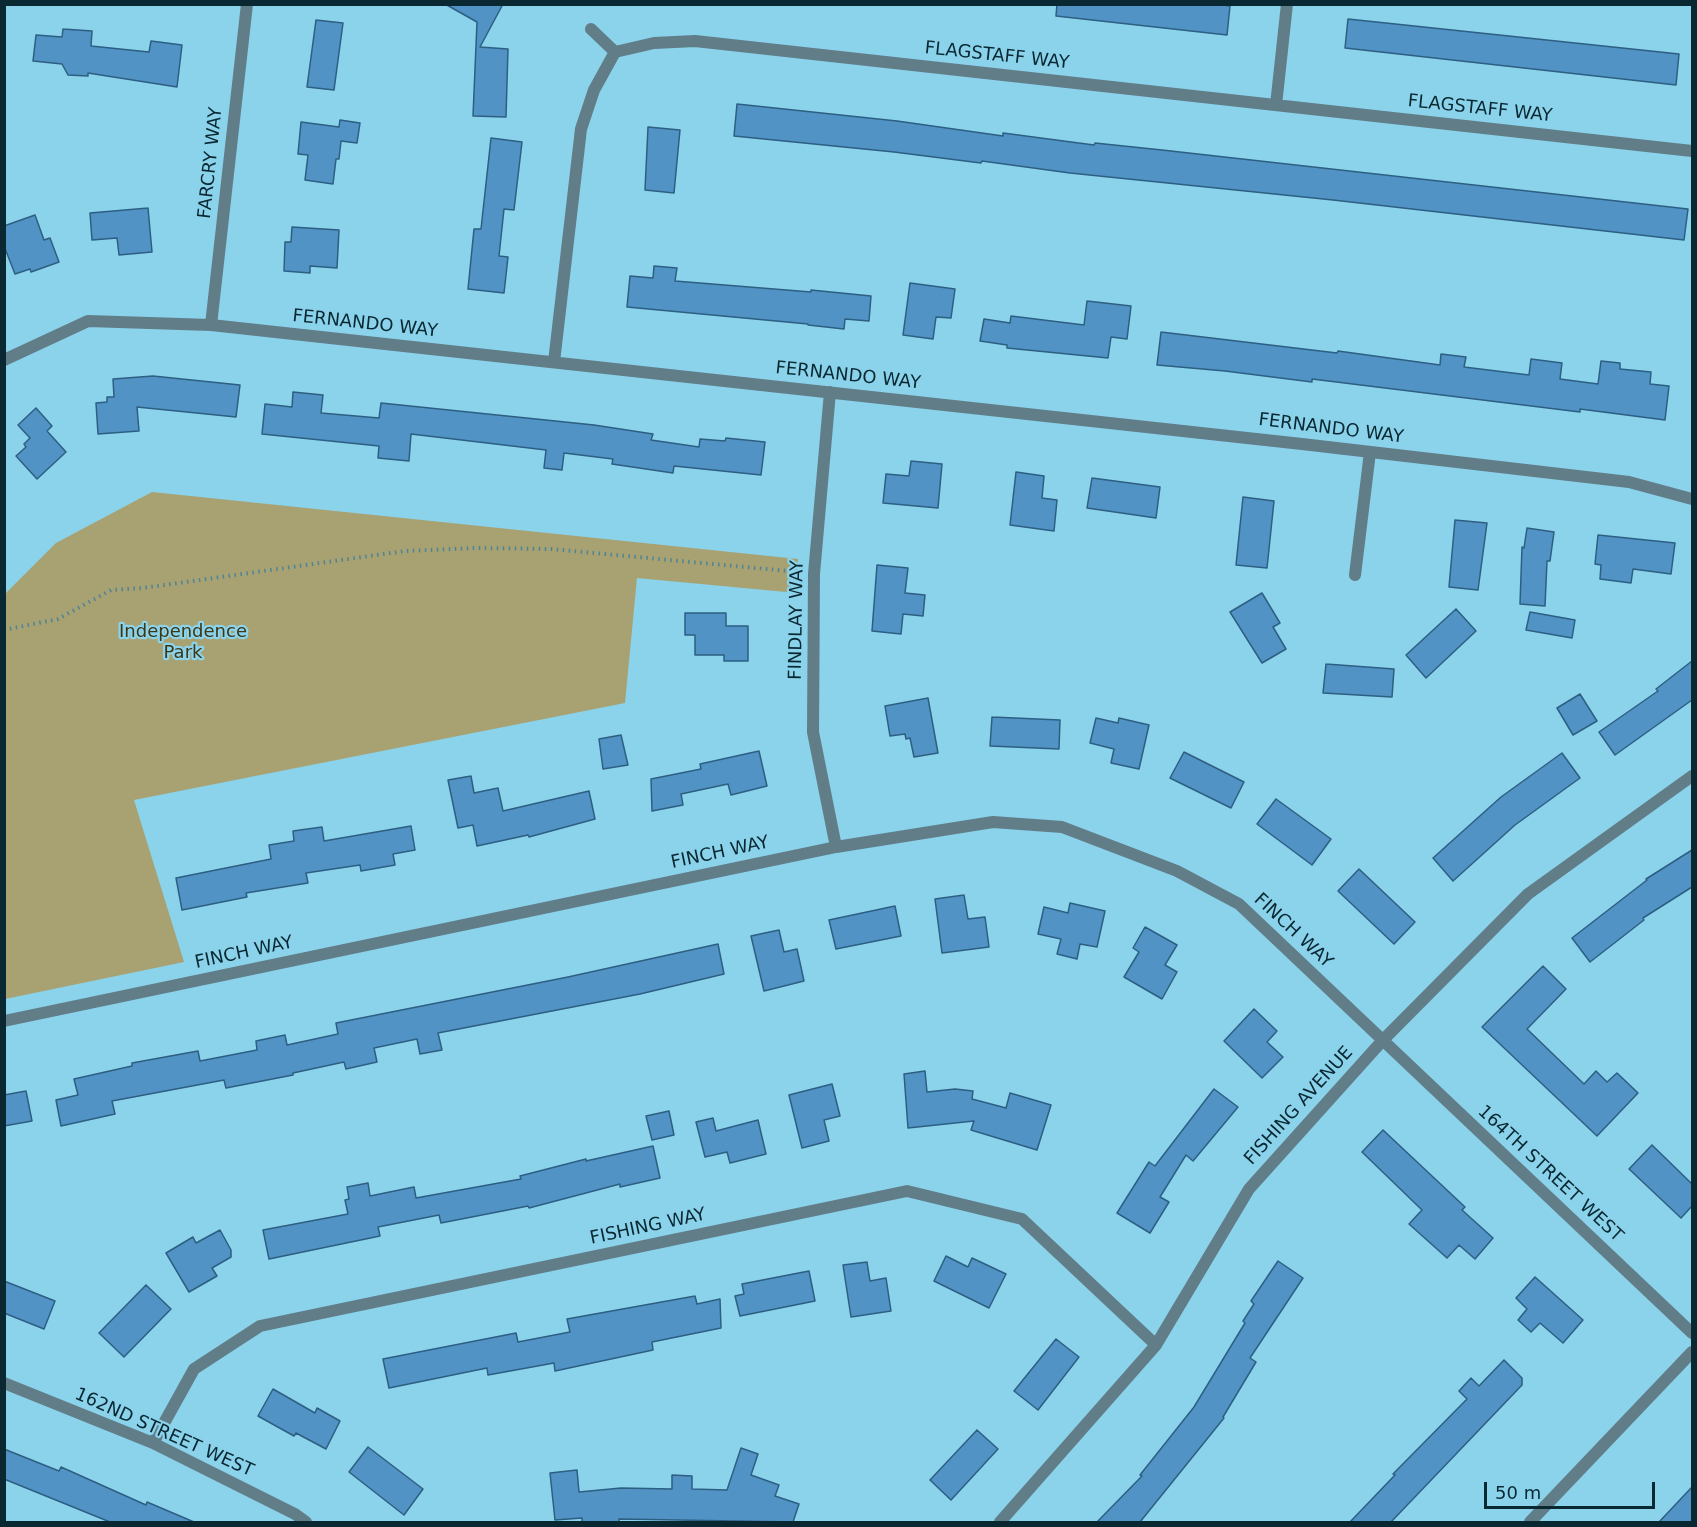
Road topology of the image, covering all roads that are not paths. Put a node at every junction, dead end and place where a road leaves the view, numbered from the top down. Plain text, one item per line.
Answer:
1 (247, 4) edge
2 (1287, 4) edge
3 (591, 29) dead end
4 (615, 52) junction
5 (1276, 105) junction
6 (1692, 151) edge
7 (211, 325) junction
8 (4, 360) edge
9 (554, 362) junction
10 (830, 392) junction
11 (1370, 452) junction
12 (1692, 499) edge
13 (1355, 575) dead end
14 (1692, 776) edge
15 (836, 847) junction
16 (4, 1021) edge
17 (1383, 1040) junction
18 (1692, 1333) edge
19 (1156, 1345) junction
20 (1692, 1352) edge
21 (4, 1383) edge
22 (153, 1443) junction
23 (306, 1522) edge
24 (1000, 1522) edge
25 (1530, 1522) edge

1 - 7 street, FARCRY WAY
2 - 5 street
3 - 4 street
4 - 5 street, FLAGSTAFF WAY
4 - 9 street
5 - 6 street, FLAGSTAFF WAY
7 - 8 street, FERNANDO WAY
7 - 9 street, FERNANDO WAY
9 - 10 street, FERNANDO WAY
10 - 11 street, FERNANDO WAY
10 - 15 street, FINDLAY WAY
11 - 12 street, FERNANDO WAY
11 - 13 street
14 - 17 street, FISHING AVENUE
15 - 16 street, FINCH WAY
15 - 17 street, FINCH WAY
17 - 18 street, 164TH STREET WEST
17 - 19 street, FISHING AVENUE
19 - 22 street, FISHING WAY
19 - 24 street, FISHING AVENUE
20 - 25 street
21 - 22 street, 162ND STREET WEST
22 - 23 street, 162ND STREET WEST

